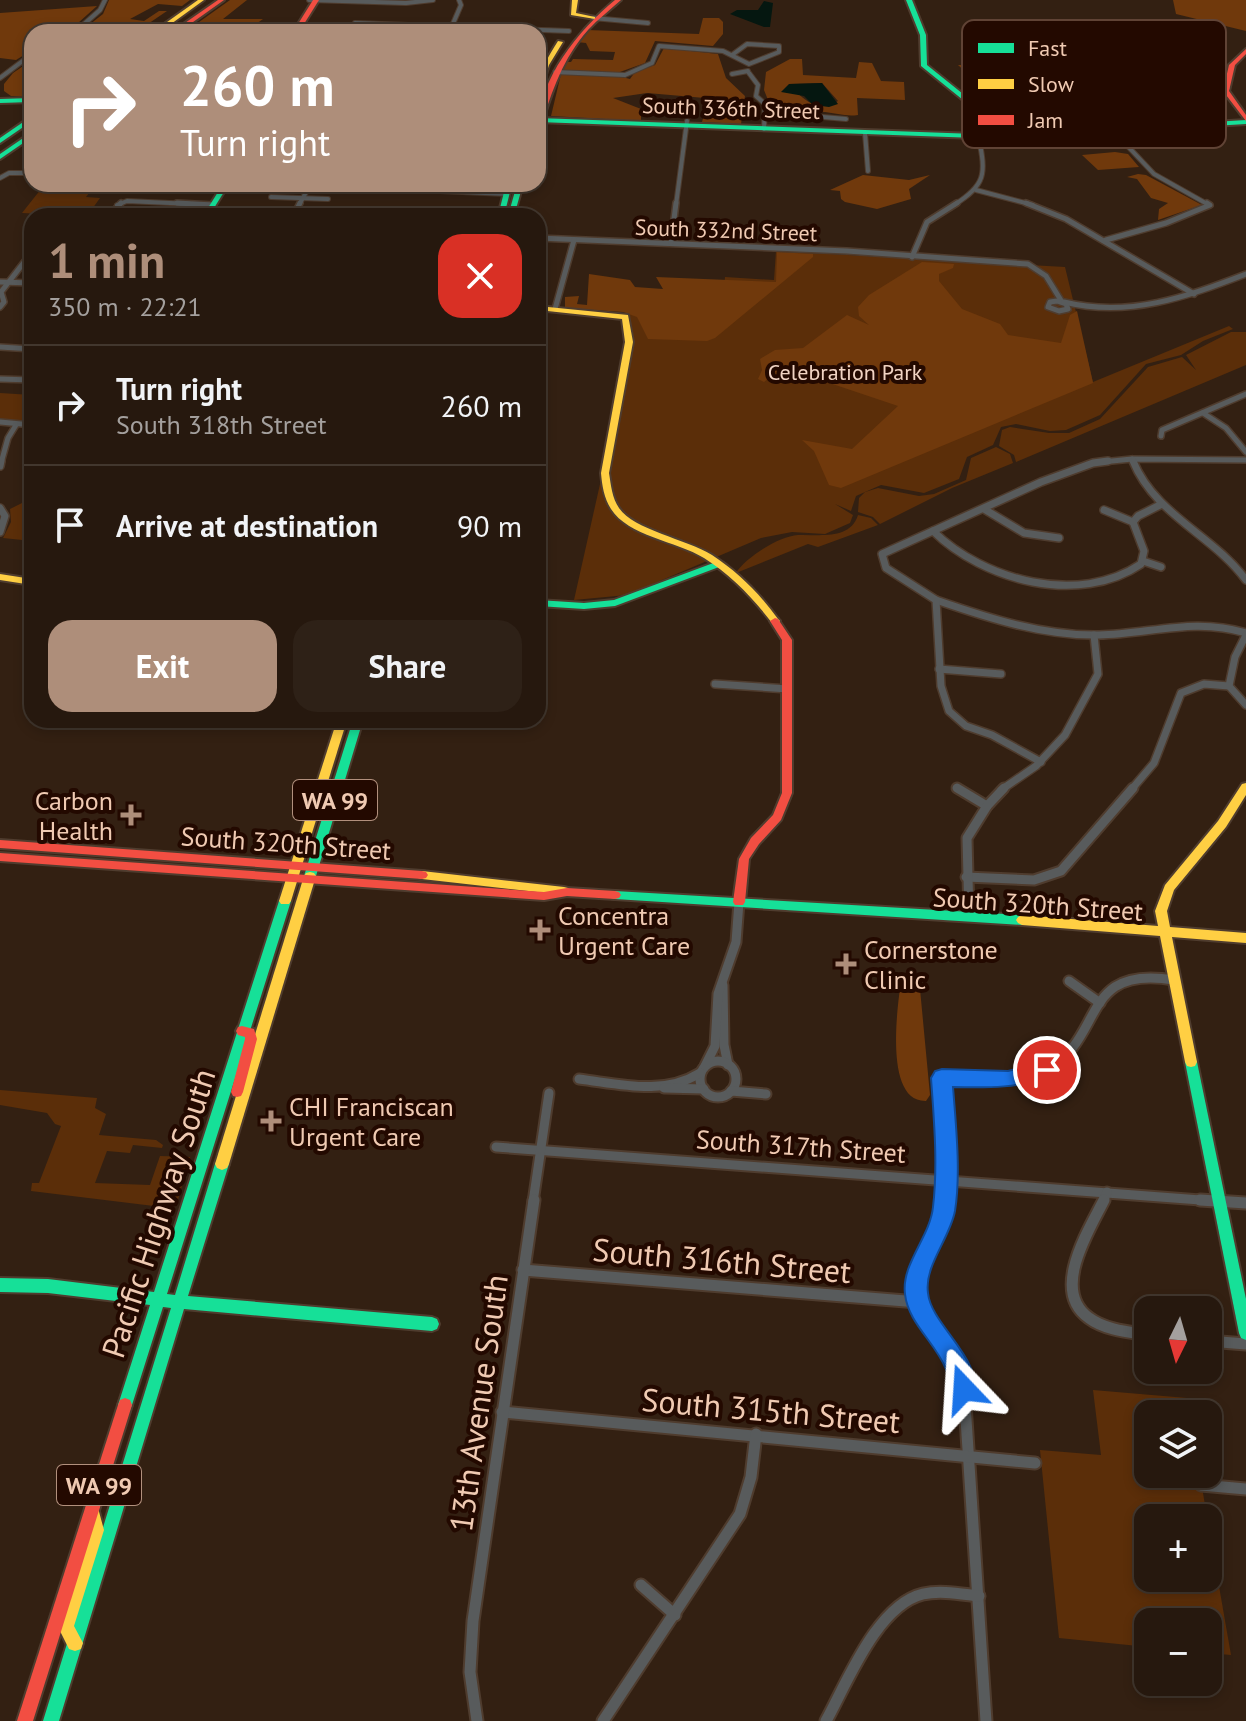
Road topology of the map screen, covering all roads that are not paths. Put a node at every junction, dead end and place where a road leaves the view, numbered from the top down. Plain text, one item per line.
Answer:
1 (105, 0) edge
2 (201, 0) edge
3 (221, 0) edge
4 (309, 0) edge
5 (316, 0) edge
6 (433, 0) edge
7 (459, 0) edge
8 (575, 0) edge
9 (607, 0) edge
10 (618, 0) edge
11 (909, 0) edge
12 (588, 18) junction
13 (355, 23) dead end
14 (648, 23) dead end
15 (84, 24) edge
16 (167, 24) edge
17 (186, 24) edge
18 (301, 24) edge
19 (387, 24) edge
20 (453, 24) edge
21 (546, 30) edge
22 (569, 31) junction
23 (1246, 51) edge
24 (732, 55) junction
25 (24, 60) edge
26 (749, 64) junction
27 (551, 73) junction
28 (749, 73) junction
29 (732, 74) dead end
30 (0, 78) edge
31 (546, 80) edge
32 (1228, 89) junction
33 (546, 93) edge
34 (962, 96) edge
35 (24, 100) edge
36 (0, 101) edge
37 (765, 112) junction
38 (1246, 113) edge
39 (846, 119) dead end
40 (546, 122) edge
41 (1246, 122) edge
42 (24, 124) edge
43 (687, 124) junction
44 (1226, 124) edge
45 (764, 129) junction
46 (865, 133) junction
47 (962, 137) edge
48 (24, 140) edge
49 (0, 141) edge
50 (981, 148) edge
51 (1130, 148) edge
52 (0, 157) edge
53 (868, 171) dead end
54 (24, 173) edge
55 (0, 178) edge
56 (976, 190) junction
57 (222, 192) edge
58 (306, 192) edge
59 (271, 197) dead end
60 (303, 198) junction
61 (328, 199) dead end
62 (213, 205) junction
63 (117, 208) edge
64 (211, 208) edge
65 (296, 208) edge
66 (546, 238) edge
67 (574, 240) junction
68 (1106, 240) junction
69 (671, 243) junction
70 (912, 257) junction
71 (24, 262) edge
72 (1246, 274) edge
73 (0, 282) edge
74 (9, 282) junction
75 (24, 283) edge
76 (1053, 284) junction
77 (1194, 294) junction
78 (1064, 305) junction
79 (0, 307) edge
80 (546, 308) edge
81 (555, 309) junction
82 (0, 347) edge
83 (24, 348) edge
84 (0, 379) edge
85 (24, 380) edge
86 (1246, 394) edge
87 (1203, 413) junction
88 (0, 422) edge
89 (16, 425) junction
90 (24, 425) edge
91 (1161, 436) dead end
92 (1246, 452) edge
93 (1132, 459) junction
94 (1246, 460) edge
95 (0, 466) edge
96 (1162, 504) junction
97 (0, 508) edge
98 (984, 509) junction
99 (1104, 510) dead end
100 (1133, 522) junction
101 (933, 531) junction
102 (0, 532) edge
103 (1059, 538) dead end
104 (1143, 561) junction
105 (716, 565) junction
106 (1161, 567) dead end
107 (0, 577) edge
108 (1246, 580) edge
109 (24, 581) edge
110 (936, 600) junction
111 (546, 603) edge
112 (1246, 634) edge
113 (1094, 635) junction
114 (939, 669) junction
115 (1001, 674) dead end
116 (715, 684) dead end
117 (1229, 686) junction
118 (788, 689) junction
119 (1246, 705) edge
120 (339, 728) edge
121 (347, 728) edge
122 (355, 728) edge
123 (352, 739) junction
124 (1041, 762) junction
125 (1246, 787) edge
126 (957, 788) dead end
127 (987, 806) junction
128 (0, 844) edge
129 (88, 851) junction
130 (0, 857) edge
131 (24, 859) junction
132 (292, 872) junction
133 (313, 874) junction
134 (966, 877) junction
135 (540, 886) junction
136 (487, 892) junction
137 (567, 892) junction
138 (739, 902) junction
139 (913, 916) junction
140 (969, 916) junction
141 (1069, 924) junction
142 (1001, 925) junction
143 (1164, 933) junction
144 (1246, 938) edge
145 (1174, 980) junction
146 (1069, 981) dead end
147 (723, 984) junction
148 (1100, 1003) junction
149 (242, 1031) junction
150 (728, 1065) junction
151 (702, 1069) junction
152 (579, 1079) dead end
153 (737, 1080) junction
154 (655, 1086) junction
155 (704, 1089) junction
156 (731, 1091) junction
157 (549, 1093) dead end
158 (234, 1123) junction
159 (496, 1147) dead end
160 (541, 1150) junction
161 (944, 1178) junction
162 (1107, 1192) junction
163 (1220, 1201) junction
164 (1246, 1203) edge
165 (523, 1270) junction
166 (0, 1285) edge
167 (158, 1299) junction
168 (178, 1302) junction
169 (918, 1302) junction
170 (432, 1324) dead end
171 (1134, 1333) edge
172 (1246, 1333) edge
173 (1222, 1342) edge
174 (1246, 1344) edge
175 (502, 1412) junction
176 (756, 1434) junction
177 (970, 1455) junction
178 (1035, 1463) dead end
179 (1222, 1487) edge
180 (1246, 1489) edge
181 (93, 1506) junction
182 (641, 1585) dead end
183 (979, 1596) junction
184 (675, 1615) junction
185 (75, 1643) junction
186 (25, 1721) edge
187 (51, 1721) edge
188 (477, 1721) edge
189 (603, 1721) edge
190 (826, 1721) edge
191 (986, 1721) edge

1 - 15 street
2 - 16 main road
3 - 17 main road
4 - 5 street
5 - 6 street
5 - 18 main road
7 - 20 street
8 - 12 main road
9 - 12 main road
10 - 12 main road
11 - 34 main road
12 - 14 street
12 - 22 main road
12 - 27 main road
13 - 19 street
21 - 22 street
22 - 27 main road
23 - 32 main road
24 - 26 street
24 - 26 street
24 - 27 street
25 - 30 street
26 - 28 street
27 - 31 main road
27 - 33 main road
28 - 29 street
28 - 37 street
32 - 38 main road
32 - 41 main road
35 - 36 main road
37 - 39 street
37 - 45 street
40 - 43 main road, South 336th Street
41 - 44 main road, South 336th Street
42 - 49 main road
43 - 45 main road, South 336th Street
43 - 69 street
45 - 46 main road, South 336th Street
46 - 47 main road, South 336th Street
46 - 53 street
48 - 52 main road
50 - 56 street
51 - 68 street
54 - 55 street
56 - 68 street
56 - 70 street
57 - 62 main road
58 - 60 street
59 - 60 street
60 - 61 street
60 - 65 street
62 - 63 street
62 - 64 main road
66 - 67 street, South 332nd Street
67 - 69 street, South 332nd Street
67 - 81 street
68 - 77 street
69 - 70 street, South 332nd Street
70 - 76 street, South 332nd Street
71 - 74 street
72 - 77 street
73 - 74 street
74 - 75 street
74 - 79 street
76 - 78 street
76 - 78 street
77 - 78 street
80 - 81 main road
81 - 105 main road
82 - 83 street
84 - 85 street
86 - 87 street
87 - 91 street
87 - 92 street
88 - 89 street
89 - 90 street
89 - 95 street
93 - 94 street
93 - 96 street
93 - 98 street
96 - 100 street
96 - 108 street
97 - 102 street
98 - 101 street
98 - 103 street
99 - 100 street
100 - 104 street
101 - 104 street
101 - 110 street
104 - 106 street
105 - 111 main road
105 - 118 main road
107 - 109 main road
110 - 113 street
110 - 114 street
112 - 113 street
112 - 117 street
113 - 124 street
114 - 115 street
114 - 124 street
116 - 118 street
117 - 119 street
117 - 134 street
118 - 138 main road
120 - 132 main road, Pacific Highway South / WA 99
121 - 123 main road
122 - 123 main road, Pacific Highway South / WA 99
123 - 133 main road, Pacific Highway South / WA 99
124 - 127 street
125 - 143 main road
126 - 127 street
127 - 134 street
128 - 129 main road, South 320th Street
129 - 131 main road
129 - 132 main road, South 320th Street
130 - 131 main road, South 320th Street
131 - 132 main road, South 320th Street
132 - 133 main road, South 320th Street
132 - 149 main road, Pacific Highway South / WA 99
133 - 135 main road, South 320th Street
133 - 136 main road, South 320th Street
133 - 158 main road, Pacific Highway South / WA 99
134 - 140 street
135 - 136 main road
135 - 137 main road, South 320th Street
136 - 137 main road, South 320th Street
137 - 138 main road, South 320th Street
138 - 139 main road, South 320th Street
138 - 147 street
139 - 140 main road, South 320th Street
139 - 142 main road, South 320th Street
140 - 141 main road, South 320th Street
141 - 142 main road
141 - 143 main road, South 320th Street
142 - 143 main road, South 320th Street
143 - 144 main road, South 320th Street
143 - 145 main road
145 - 148 street
145 - 163 main road
146 - 148 street
147 - 150 street
147 - 151 street
148 - 161 street
149 - 158 main road
149 - 167 main road, Pacific Highway South / WA 99
150 - 151 street
150 - 153 street
151 - 154 street
151 - 155 street
152 - 154 street
153 - 156 street
153 - 156 street
154 - 155 street
155 - 156 street
157 - 160 street, 13th Avenue South
158 - 168 main road, Pacific Highway South / WA 99
159 - 160 street, South 317th Street
160 - 161 street, South 317th Street
160 - 165 street, 13th Avenue South
161 - 162 street, South 317th Street
161 - 169 street
162 - 163 street, South 317th Street
162 - 171 street
163 - 164 street, South 317th Street
163 - 172 main road
165 - 169 street, South 316th Street
165 - 175 street, 13th Avenue South
166 - 167 main road
167 - 168 main road
167 - 181 main road, Pacific Highway South / WA 99
168 - 170 main road
168 - 185 main road, Pacific Highway South / WA 99
169 - 177 street
173 - 174 street
175 - 176 street, South 315th Street
175 - 188 street, 13th Avenue South
176 - 177 street, South 315th Street
176 - 184 street
177 - 178 street, South 315th Street
177 - 183 street
179 - 180 street
181 - 185 main road
181 - 186 main road, Pacific Highway South / WA 99
182 - 184 street
183 - 190 street
183 - 191 street
184 - 189 street
185 - 187 main road, Pacific Highway South / WA 99

